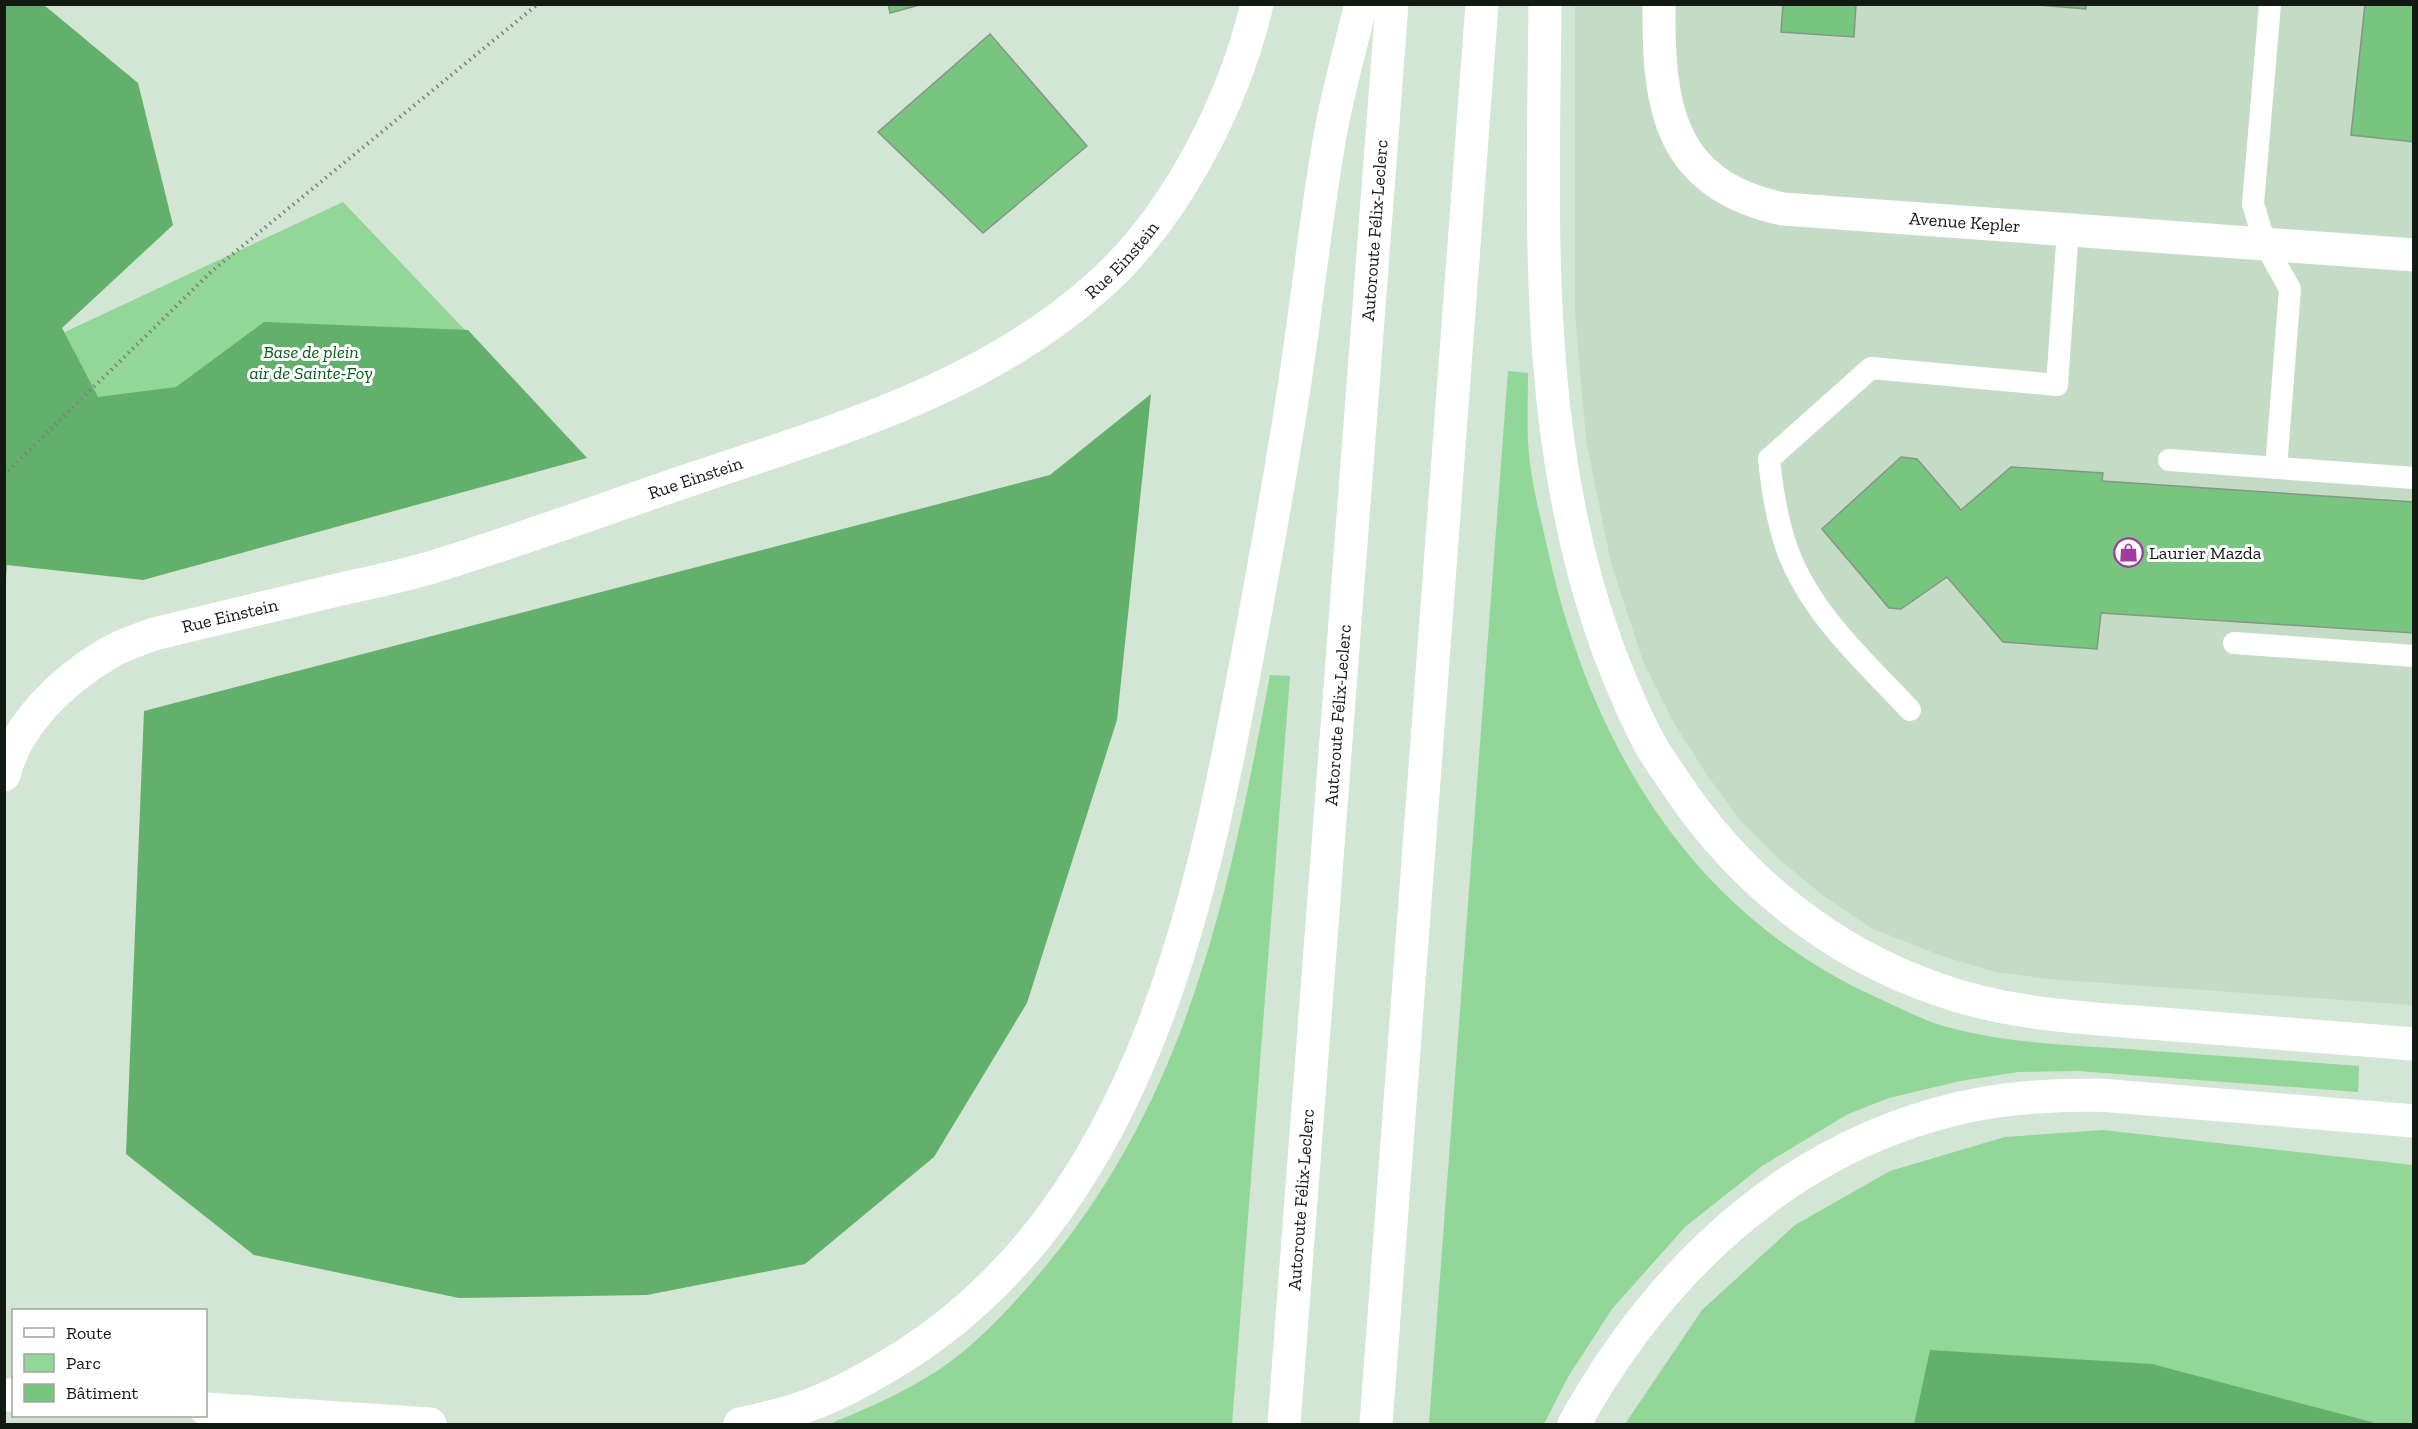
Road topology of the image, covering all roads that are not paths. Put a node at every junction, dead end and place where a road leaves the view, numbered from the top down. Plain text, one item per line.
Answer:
1 (1257, 4) edge
2 (1361, 4) edge
3 (1392, 4) edge
4 (1482, 4) edge
5 (1545, 4) edge
6 (1659, 4) edge
7 (2270, 4) edge
8 (2068, 230) junction
9 (2265, 244) junction
10 (2414, 255) edge
11 (2169, 460) dead end
12 (2276, 468) junction
13 (2414, 478) edge
14 (2234, 643) dead end
15 (2414, 656) edge
16 (1910, 710) dead end
17 (4, 775) edge
18 (2414, 1044) edge
19 (2414, 1122) edge
20 (207, 1409) edge
21 (430, 1425) edge
22 (740, 1425) edge
23 (1284, 1425) edge
24 (1376, 1425) edge
25 (1574, 1425) edge

1 - 17 main road, Rue Einstein
2 - 22 main road
3 - 23 main road, Autoroute Félix-Leclerc
4 - 24 main road
5 - 18 main road
6 - 8 main road, Avenue Kepler
7 - 9 lane
8 - 9 main road, Avenue Kepler
8 - 16 lane
9 - 10 main road, Avenue Kepler
9 - 12 lane
11 - 12 lane
12 - 13 lane
14 - 15 lane
19 - 25 main road
20 - 21 main road

